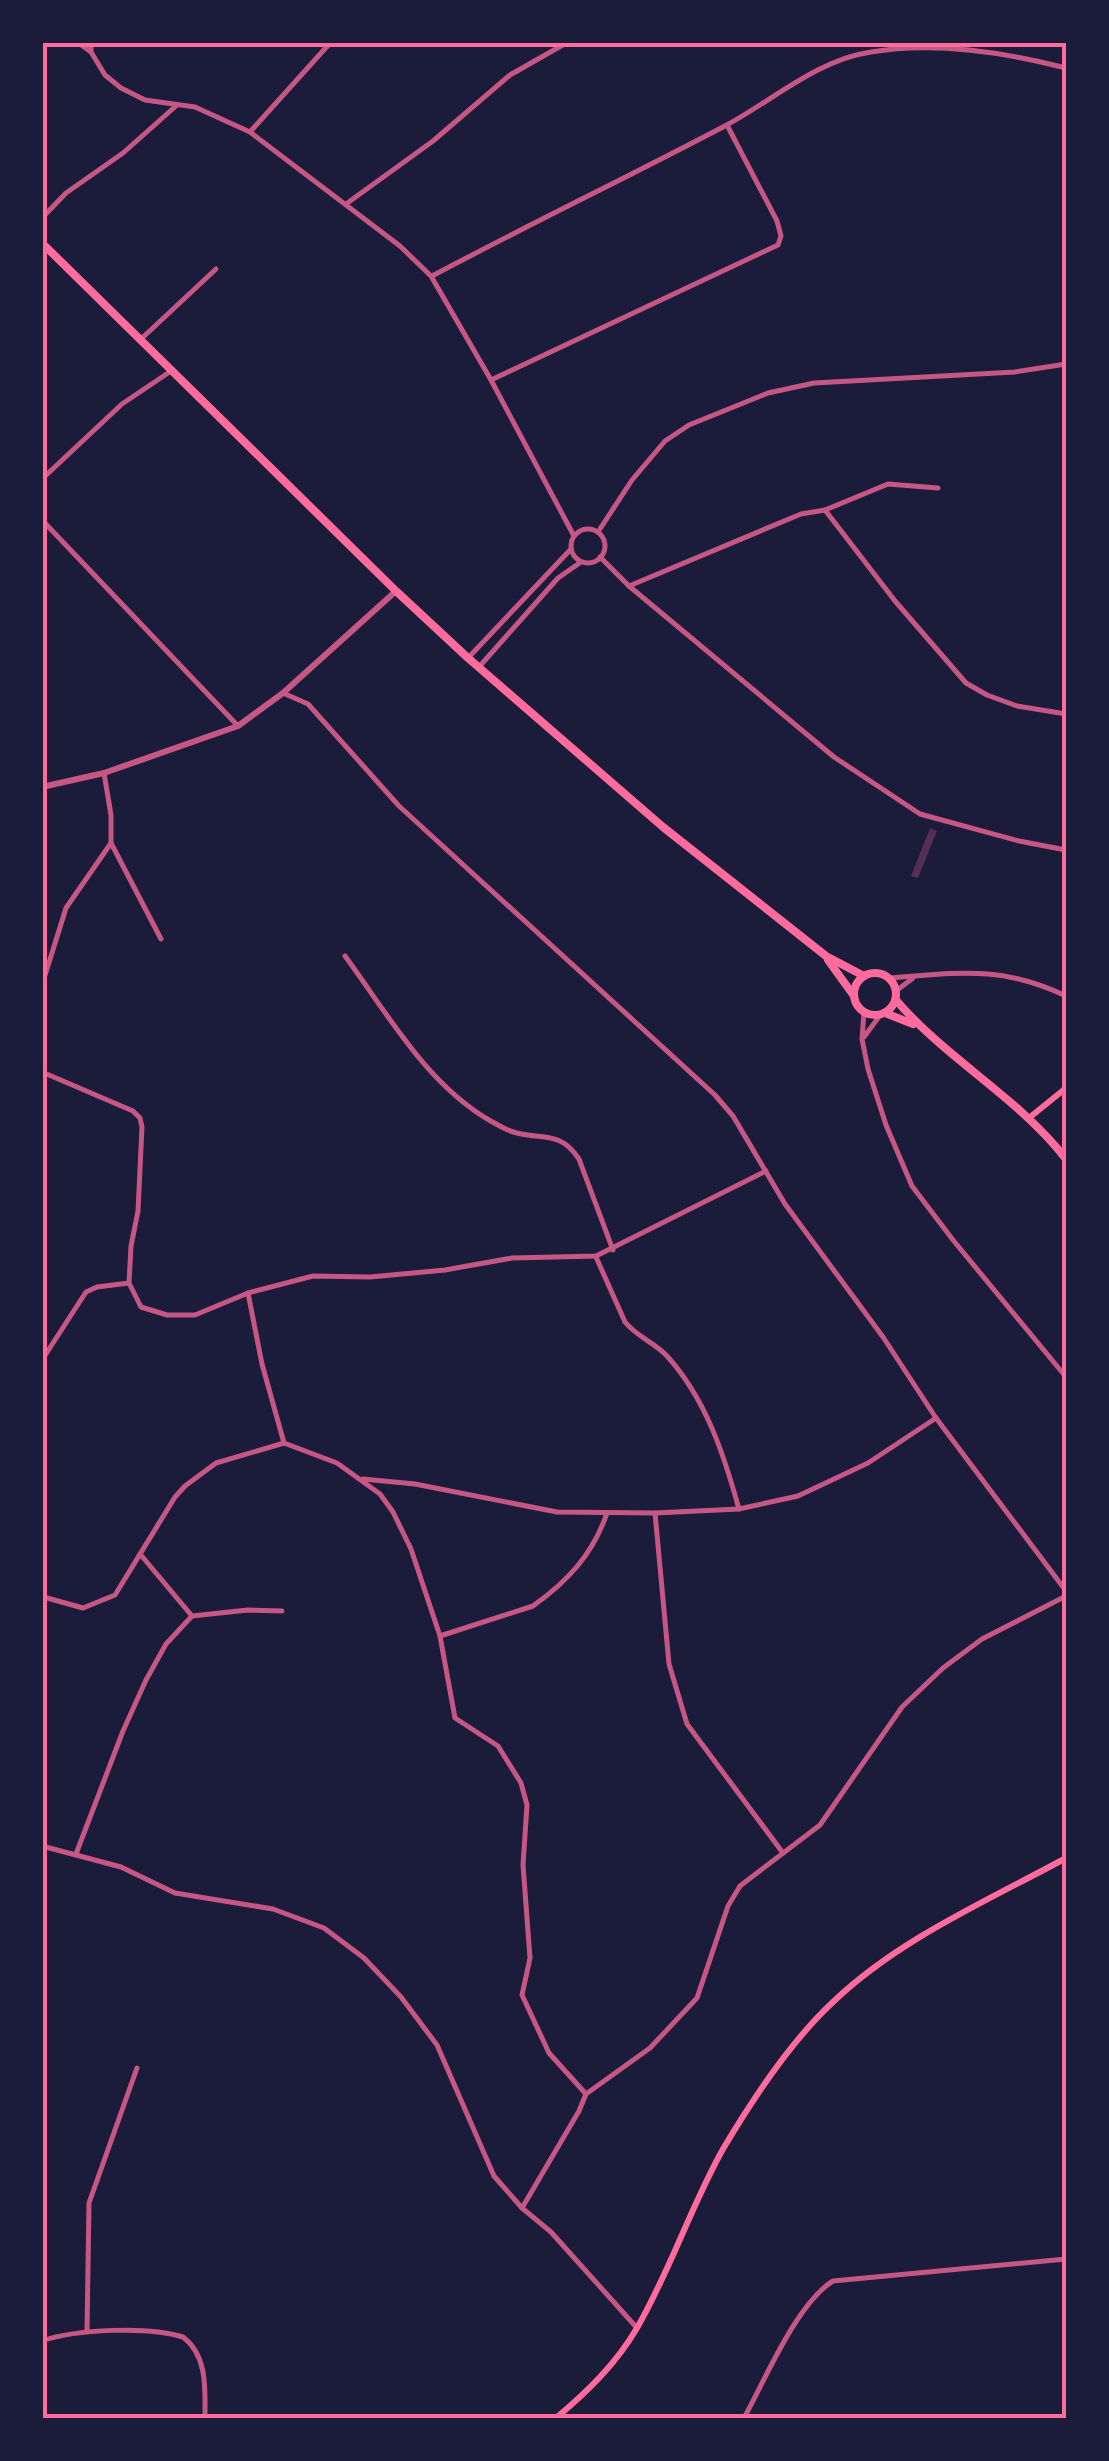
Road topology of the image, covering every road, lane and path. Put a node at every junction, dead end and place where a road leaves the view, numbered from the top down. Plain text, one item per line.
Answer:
1 (77, 42) edge
2 (91, 42) edge
3 (332, 42) edge
4 (568, 42) edge
5 (91, 52) junction
6 (1066, 68) edge
7 (177, 105) junction
8 (728, 124) junction
9 (250, 132) junction
10 (346, 204) junction
11 (42, 218) edge
12 (42, 244) edge
13 (216, 269) dead end
14 (431, 276) junction
15 (140, 340) junction
16 (1066, 364) edge
17 (171, 371) junction
18 (491, 380) junction
19 (42, 479) edge
20 (938, 488) dead end
21 (825, 510) junction
22 (42, 520) edge
23 (598, 532) junction
24 (574, 536) junction
25 (571, 550) junction
26 (600, 558) junction
27 (580, 562) junction
28 (630, 586) junction
29 (396, 591) junction
30 (468, 658) junction
31 (479, 667) junction
32 (283, 694) junction
33 (1066, 714) edge
34 (238, 726) junction
35 (104, 773) junction
36 (42, 788) edge
37 (111, 843) junction
38 (1066, 850) edge
39 (161, 940) dead end
40 (345, 956) dead end
41 (826, 956) junction
42 (864, 976) junction
43 (915, 976) junction
44 (890, 978) junction
45 (42, 985) edge
46 (896, 995) junction
47 (854, 996) junction
48 (1066, 996) edge
49 (864, 1012) junction
50 (883, 1014) junction
51 (918, 1025) junction
52 (862, 1039) junction
53 (42, 1072) edge
54 (1066, 1088) edge
55 (1029, 1118) junction
56 (1066, 1159) edge
57 (766, 1172) junction
58 (612, 1250) junction
59 (596, 1256) junction
60 (129, 1283) junction
61 (248, 1293) junction
62 (42, 1360) edge
63 (1066, 1377) edge
64 (936, 1418) junction
65 (284, 1443) junction
66 (360, 1478) junction
67 (739, 1509) junction
68 (655, 1513) junction
69 (606, 1514) junction
70 (140, 1554) junction
71 (1066, 1593) edge
72 (42, 1600) edge
73 (282, 1611) dead end
74 (192, 1616) junction
75 (440, 1636) junction
76 (42, 1846) edge
77 (783, 1853) junction
78 (76, 1854) junction
79 (1066, 1858) edge
80 (137, 2068) dead end
81 (586, 2094) junction
82 (522, 2208) junction
83 (1066, 2259) edge
84 (637, 2328) junction
85 (87, 2331) junction
86 (42, 2341) edge
87 (205, 2418) edge
88 (556, 2418) edge
89 (744, 2418) edge

1 - 5 street
2 - 5 street
3 - 9 street
4 - 10 street
5 - 7 street
6 - 8 street
7 - 9 street
7 - 11 street
8 - 14 street
8 - 18 street
9 - 10 street
10 - 14 street
12 - 15 main road
13 - 15 street
14 - 18 street
15 - 17 main road
16 - 23 street
17 - 19 street
17 - 29 main road
18 - 24 street
20 - 21 street
21 - 28 street
21 - 33 street
22 - 34 street
23 - 24 street
23 - 26 street
24 - 25 street
25 - 27 street
25 - 30 street
26 - 27 street
26 - 28 street
27 - 31 street
28 - 38 street
29 - 30 main road
29 - 32 street
30 - 31 main road
31 - 41 main road
32 - 34 street
32 - 57 street
34 - 35 street
35 - 36 street
35 - 37 street
37 - 39 street
37 - 45 street
40 - 58 street
41 - 42 main road
41 - 47 main road
42 - 44 main road
42 - 47 main road
43 - 44 street
43 - 46 street
43 - 48 street
44 - 46 main road
46 - 50 main road
46 - 51 main road
47 - 49 main road
49 - 50 main road
49 - 52 street
50 - 51 main road
50 - 52 street
51 - 55 main road
52 - 63 street
53 - 60 street
54 - 55 main road
55 - 56 main road
57 - 58 street
57 - 64 street
58 - 59 street
59 - 61 street
59 - 67 street
60 - 61 street
60 - 62 street
61 - 65 street
64 - 67 street
64 - 71 street
65 - 66 street
65 - 70 street
66 - 69 street
66 - 75 street
67 - 68 street
68 - 69 street
68 - 77 street
69 - 75 street
70 - 72 street
70 - 74 street
71 - 77 street
73 - 74 street
74 - 78 street
75 - 81 street
76 - 78 street
77 - 81 street
78 - 82 street
79 - 84 main road
80 - 85 street
81 - 82 street
82 - 84 street
83 - 89 street
84 - 88 main road
85 - 86 street
85 - 87 street

